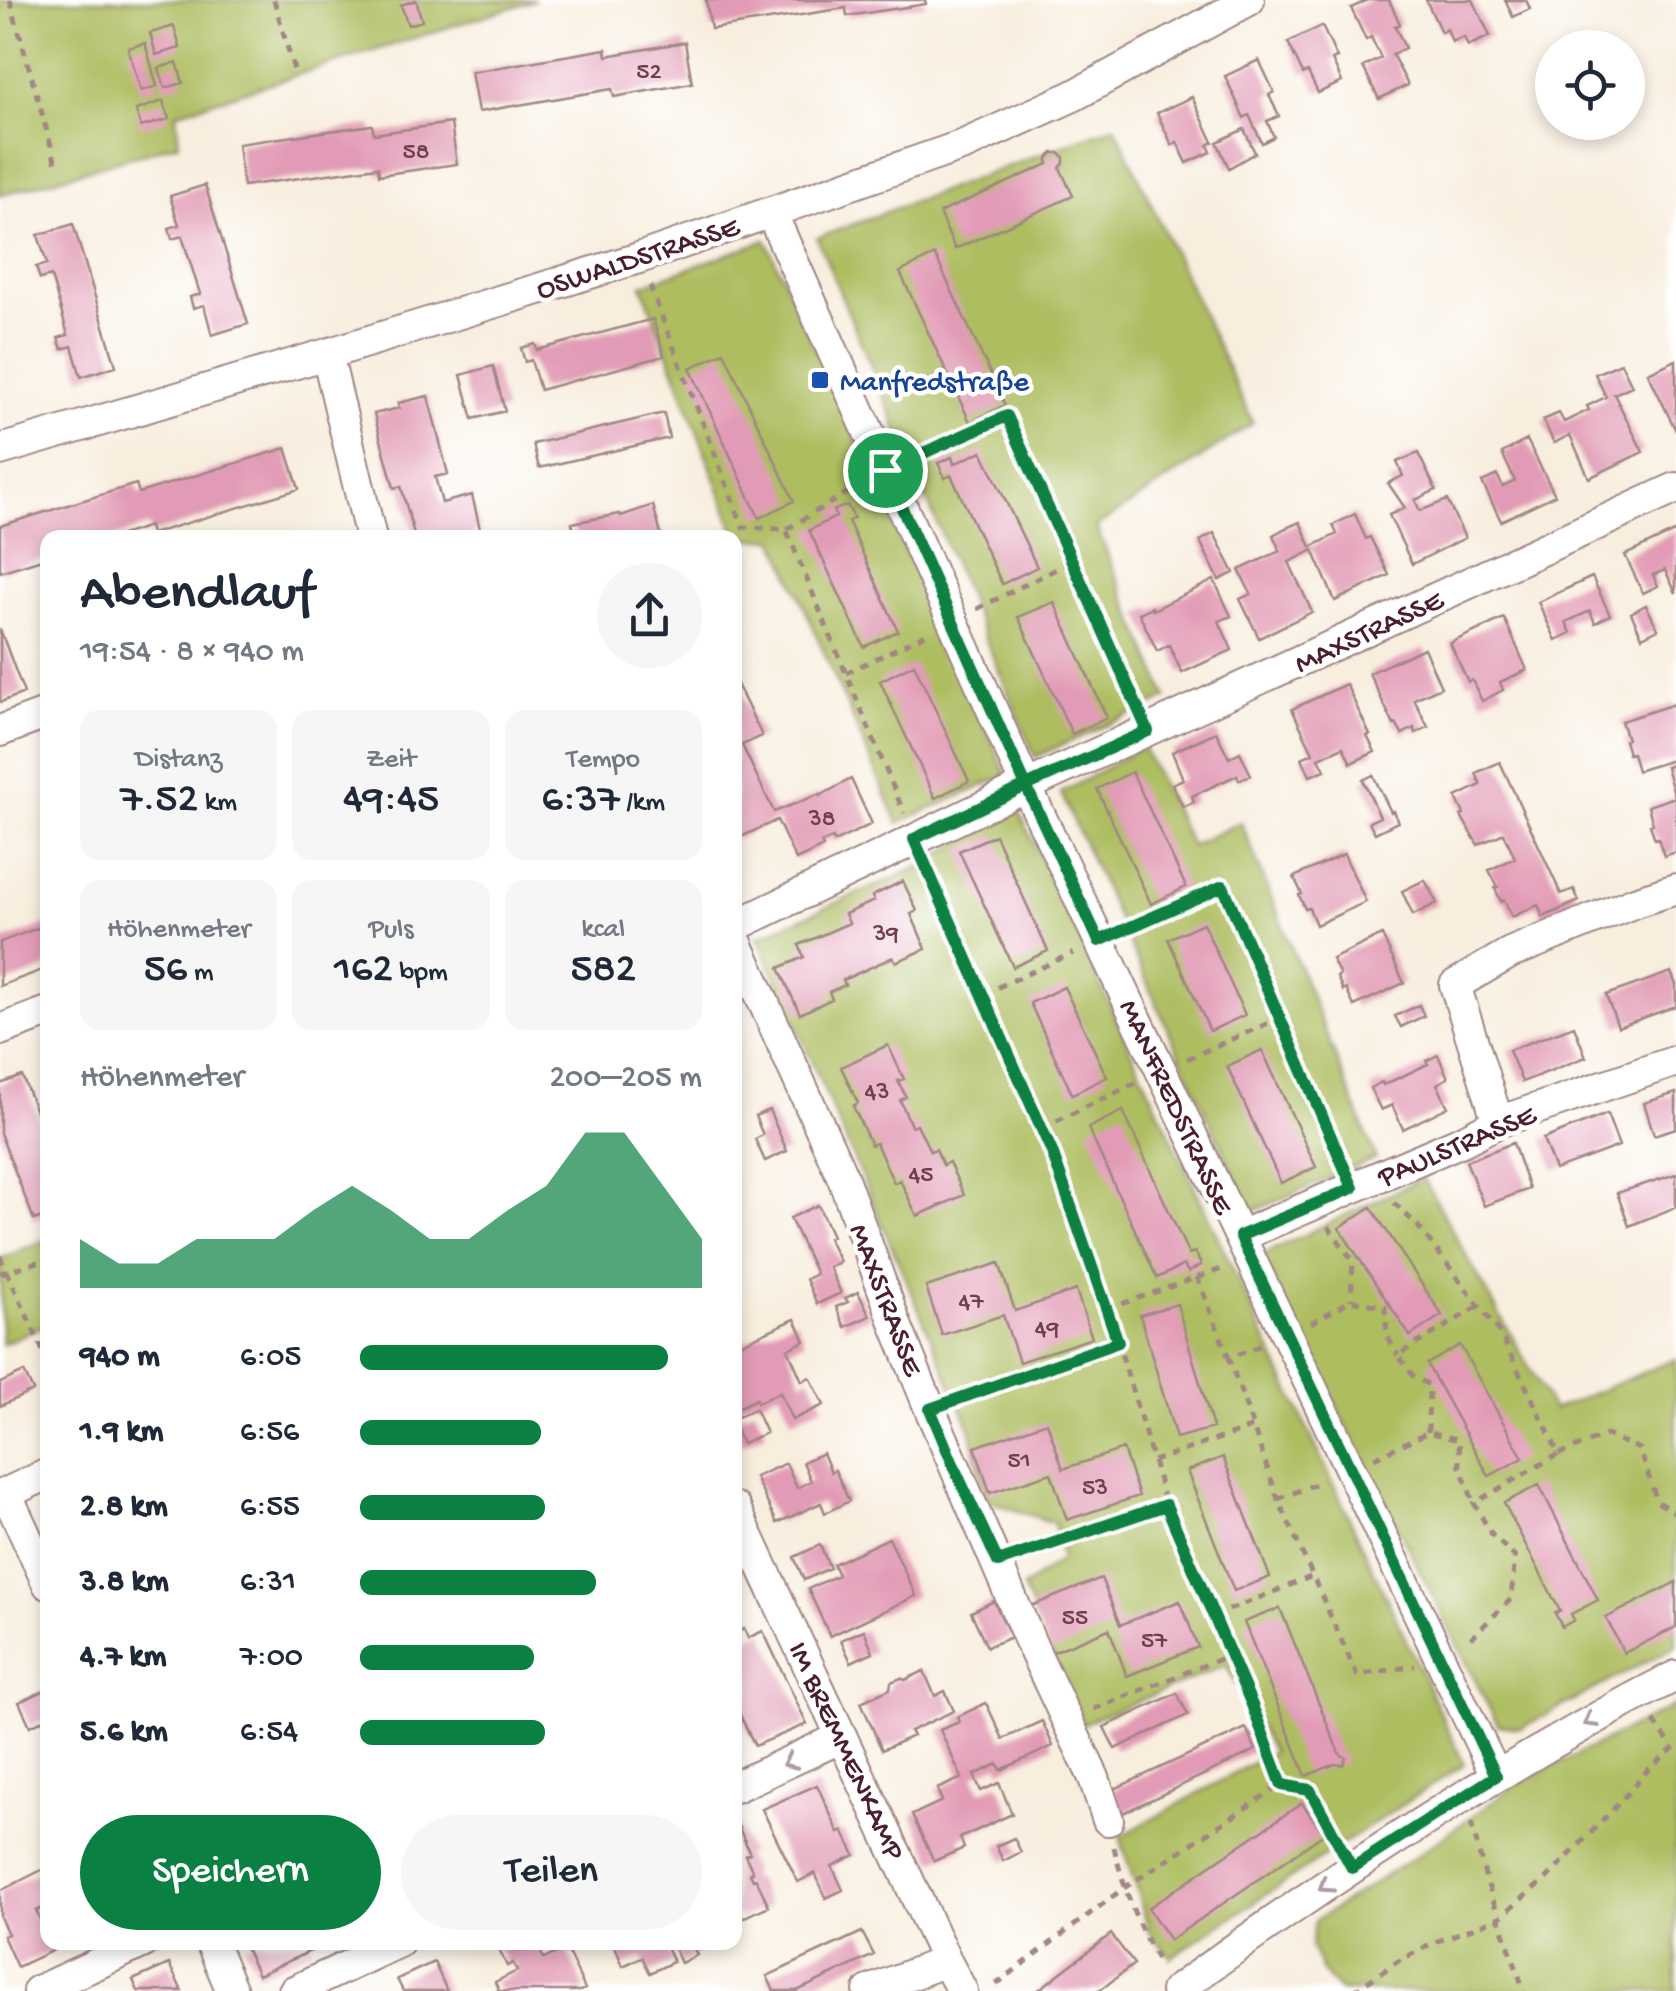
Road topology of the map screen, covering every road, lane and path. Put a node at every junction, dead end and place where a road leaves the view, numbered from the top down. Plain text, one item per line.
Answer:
1 (10, 0) edge
2 (274, 0) edge
3 (1250, 0) edge
4 (294, 70) dead end
5 (57, 167) dead end
6 (771, 212) junction
7 (639, 258) junction
8 (327, 354) junction
9 (0, 450) edge
10 (885, 470) junction
11 (1676, 488) edge
12 (786, 529) junction
13 (369, 530) edge
14 (40, 716) edge
15 (1148, 731) junction
16 (0, 732) edge
17 (1026, 786) junction
18 (914, 839) junction
19 (1676, 889) edge
20 (742, 923) edge
21 (1099, 941) junction
22 (742, 954) edge
23 (983, 994) junction
24 (40, 1015) edge
25 (0, 1030) edge
26 (1676, 1061) edge
27 (1498, 1122) junction
28 (1362, 1184) junction
29 (1313, 1205) junction
30 (1245, 1248) junction
31 (0, 1256) edge
32 (40, 1261) edge
33 (3, 1272) edge
34 (1197, 1277) junction
35 (1352, 1300) dead end
36 (1479, 1306) junction
37 (1107, 1309) junction
38 (1118, 1342) junction
39 (40, 1346) edge
40 (1229, 1358) dead end
41 (930, 1409) junction
42 (1254, 1428) dead end
43 (1428, 1432) junction
44 (1559, 1454) junction
45 (1153, 1461) junction
46 (1350, 1469) junction
47 (40, 1478) edge
48 (3, 1494) edge
49 (1278, 1500) dead end
50 (1474, 1503) junction
51 (1166, 1505) junction
52 (1676, 1513) edge
53 (742, 1523) edge
54 (998, 1562) junction
55 (40, 1568) edge
56 (1312, 1576) dead end
57 (1214, 1616) junction
58 (1230, 1655) junction
59 (1444, 1666) junction
60 (1676, 1676) edge
61 (1067, 1720) junction
62 (842, 1737) junction
63 (1676, 1746) edge
64 (1496, 1776) junction
65 (742, 1784) edge
66 (1282, 1785) junction
67 (1460, 1798) junction
68 (1108, 1820) joint
69 (1352, 1868) junction
70 (1124, 1888) junction
71 (1499, 1918) junction
72 (127, 1950) edge
73 (214, 1950) edge
74 (382, 1950) edge
75 (946, 1961) junction
76 (1171, 1982) edge
77 (38, 1991) edge
78 (232, 1991) edge
79 (294, 1991) edge
80 (870, 1991) edge
81 (962, 1991) edge
82 (988, 1991) edge
83 (1354, 1991) edge
84 (1524, 1991) edge

1 - 5 path
2 - 4 path
3 - 6 street, OSWALDSTRASSE
6 - 7 street, OSWALDSTRASSE
6 - 10 street, MANFREDSTRASSE
7 - 8 street, OSWALDSTRASSE
7 - 12 path
8 - 9 street, OSWALDSTRASSE
8 - 13 street
10 - 12 path
10 - 15 path
10 - 17 street, MANFREDSTRASSE
11 - 15 street, MAXSTRASSE
12 - 18 path
14 - 16 street
15 - 17 street, MAXSTRASSE
17 - 18 street, MAXSTRASSE
17 - 21 street, MANFREDSTRASSE
18 - 20 street, MAXSTRASSE
18 - 23 path
19 - 27 street
21 - 23 path
21 - 28 path
21 - 30 street, MANFREDSTRASSE
22 - 41 street, MAXSTRASSE
23 - 37 path
24 - 25 street
26 - 27 street, PAULSTRASSE
27 - 28 street, PAULSTRASSE
28 - 29 street, PAULSTRASSE
28 - 36 path
29 - 30 street, PAULSTRASSE
29 - 35 path
30 - 34 path
30 - 46 street, MANFREDSTRASSE
31 - 33 path
32 - 33 path
33 - 39 path
34 - 37 path
34 - 40 path
36 - 43 path
36 - 44 path
37 - 38 path
38 - 41 path
38 - 45 path
41 - 54 street, MAXSTRASSE
42 - 45 path
43 - 46 path
43 - 50 path
44 - 50 path
44 - 52 path
45 - 51 path
46 - 49 path
46 - 59 street, MANFREDSTRASSE
47 - 48 street
48 - 55 street
50 - 59 path
51 - 54 path
51 - 57 path
53 - 62 street, IM BREMMENKAMP
54 - 61 street, MAXSTRASSE
56 - 57 path
57 - 58 path
58 - 61 path
58 - 66 path
59 - 64 street, MANFREDSTRASSE
60 -> 64 street
61 - 68 street, MAXSTRASSE
62 -> 65 street
62 - 75 street, IM BREMMENKAMP
63 - 71 path
64 - 67 street
66 - 69 path
66 - 70 path
67 - 69 street
67 - 71 path
68 - 70 path
69 -> 76 street
70 - 76 path
70 - 82 path
71 - 83 path
71 - 84 path
72 - 77 street
73 - 78 street
74 - 79 street
75 - 80 street
75 - 81 street, IM BREMMENKAMP

